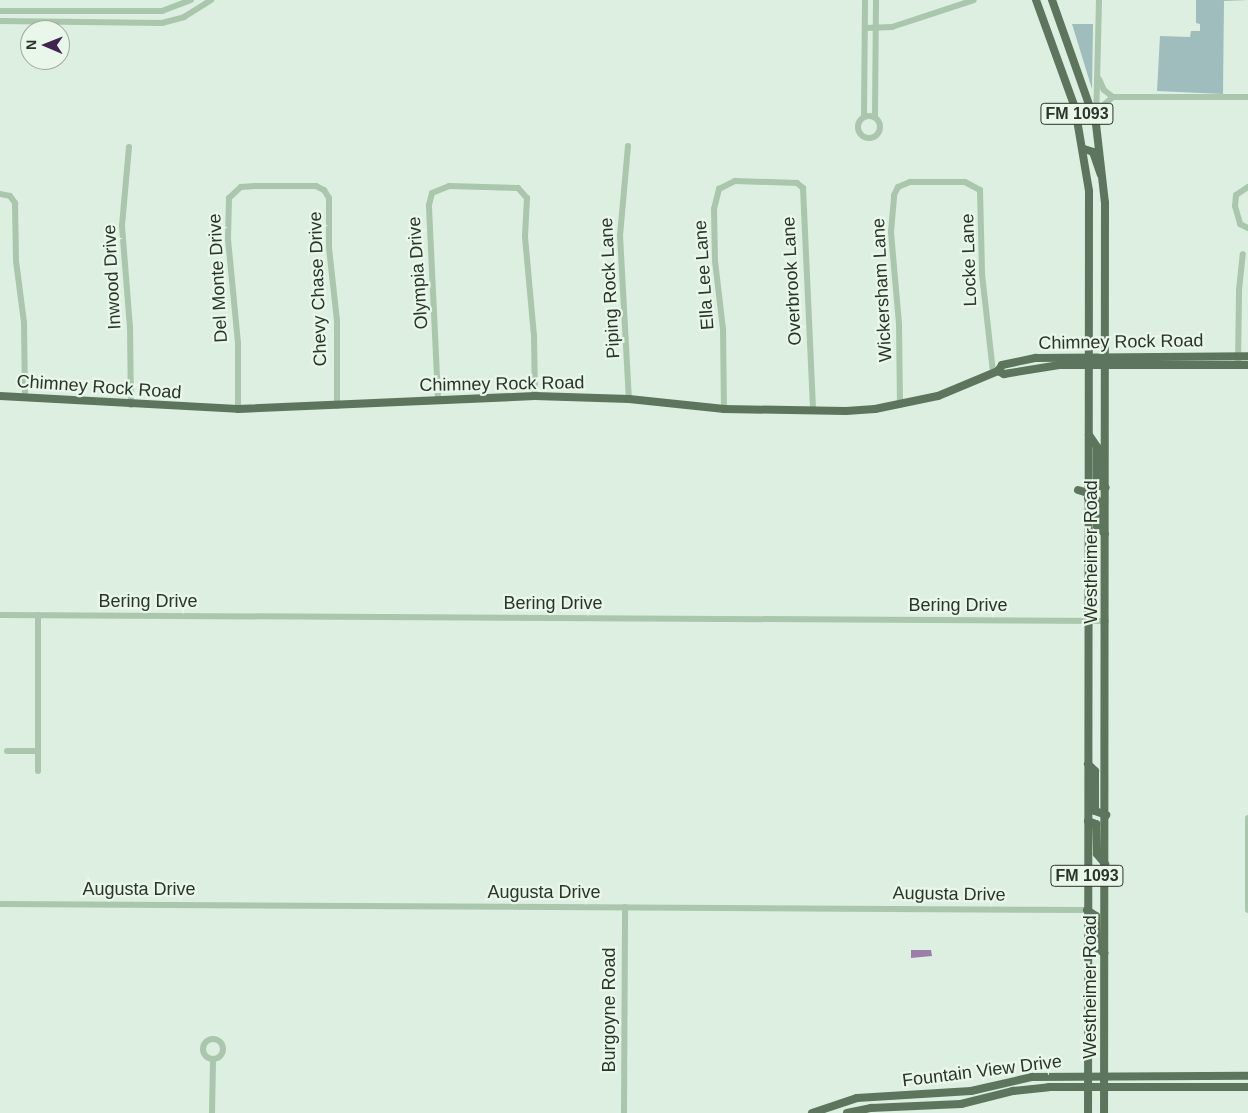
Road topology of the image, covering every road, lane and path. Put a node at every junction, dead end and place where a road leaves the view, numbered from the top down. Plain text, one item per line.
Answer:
1 (191, 0) edge
2 (211, 0) edge
3 (865, 0) edge
4 (876, 0) edge
5 (974, 0) edge
6 (1036, 0) edge
7 (1050, 0) edge
8 (1099, 0) edge
9 (0, 10) edge
10 (198, 10) junction
11 (33, 11) junction
12 (35, 20) edge
13 (0, 21) edge
14 (20, 22) edge
15 (70, 22) edge
16 (865, 28) junction
17 (876, 28) junction
18 (1099, 79) junction
19 (1113, 97) junction
20 (1248, 97) edge
21 (1098, 110) junction
22 (864, 117) junction
23 (875, 117) junction
24 (1096, 124) junction
25 (628, 146) dead end
26 (129, 147) dead end
27 (1084, 148) junction
28 (766, 182) joint
29 (938, 182) joint
30 (1104, 184) junction
31 (278, 186) joint
32 (1248, 187) edge
33 (0, 194) edge
34 (1248, 228) edge
35 (1243, 254) dead end
36 (1090, 356) junction
37 (1106, 356) junction
38 (1238, 356) junction
39 (1248, 356) edge
40 (1036, 358) junction
41 (1238, 365) junction
42 (1248, 365) edge
43 (1090, 366) junction
44 (1106, 366) junction
45 (1037, 367) junction
46 (996, 371) junction
47 (0, 396) edge
48 (535, 396) junction
49 (25, 397) junction
50 (438, 398) junction
51 (629, 399) junction
52 (131, 405) junction
53 (900, 405) junction
54 (337, 406) junction
55 (238, 409) junction
56 (724, 409) junction
57 (813, 410) junction
58 (1089, 435) junction
59 (1106, 488) junction
60 (1078, 490) dead end
61 (1088, 496) junction
62 (1105, 534) junction
63 (0, 615) edge
64 (38, 615) junction
65 (1088, 621) junction
66 (1106, 621) junction
67 (7, 751) dead end
68 (38, 751) junction
69 (1088, 764) junction
70 (38, 771) dead end
71 (1106, 815) junction
72 (1248, 818) edge
73 (1088, 821) junction
74 (1105, 864) junction
75 (0, 904) edge
76 (625, 907) junction
77 (1087, 910) junction
78 (1248, 910) edge
79 (1104, 953) junction
80 (213, 1059) dead end
81 (1088, 1075) junction
82 (1104, 1075) junction
83 (1222, 1076) junction
84 (1248, 1076) edge
85 (1088, 1087) junction
86 (1104, 1087) junction
87 (1222, 1087) junction
88 (1248, 1087) edge
89 (983, 1088) junction
90 (971, 1091) junction
91 (870, 1097) junction
92 (985, 1098) junction
93 (973, 1102) junction
94 (871, 1108) junction
95 (212, 1113) edge
96 (624, 1113) edge
97 (812, 1113) edge
98 (847, 1113) edge
99 (1088, 1113) edge
100 (1104, 1113) edge

1 - 10 street
1 - 11 street
2 - 10 street
3 - 16 street
4 - 17 street
5 - 17 street
6 - 27 main road, Westheimer Road / FM 1093
7 - 24 main road, Westheimer Road / FM 1093
8 - 18 street
9 - 11 street
10 - 15 street
11 - 12 street
13 - 14 street
16 - 17 street
16 - 22 street
17 - 23 street
18 - 19 street
18 - 21 street
19 - 20 street
19 - 21 street
21 - 24 street
22 - 23 street
22 - 23 street
24 - 30 main road, Westheimer Road / FM 1093
25 - 51 street, Piping Rock Lane
26 - 52 street, Inwood Drive
27 - 30 main road
27 - 36 main road, Westheimer Road / FM 1093
28 - 56 street, Ella Lee Lane
28 - 57 street, Overbrook Lane
29 - 46 street, Locke Lane
29 - 53 street, Wickersham Lane
30 - 37 main road, Westheimer Road / FM 1093
31 - 54 street, Chevy Chase Drive
31 - 55 street, Del Monte Drive
32 - 34 street
33 - 49 street
35 - 38 street
36 - 37 main road, Chimney Rock Road
36 - 40 main road, Chimney Rock Road
36 - 43 main road, Westheimer Road / FM 1093
37 - 38 main road, Chimney Rock Road
37 - 44 main road, Westheimer Road / FM 1093
38 - 39 main road, Chimney Rock Road
38 - 41 street
40 - 45 main road
40 - 46 main road, Chimney Rock Road
41 - 42 main road, Chimney Rock Road
41 - 44 main road, Chimney Rock Road
43 - 44 main road, Chimney Rock Road
43 - 45 main road, Chimney Rock Road
43 - 58 main road, Westheimer Road / FM 1093
44 - 59 main road, Westheimer Road / FM 1093
45 - 46 main road, Chimney Rock Road
46 - 53 main road, Chimney Rock Road
47 - 49 main road, Chimney Rock Road
48 - 50 main road, Chimney Rock Road
48 - 50 street, Olympia Drive
48 - 51 main road, Chimney Rock Road
49 - 52 main road, Chimney Rock Road
50 - 54 main road, Chimney Rock Road
51 - 56 main road, Chimney Rock Road
52 - 55 main road, Chimney Rock Road
53 - 57 main road, Chimney Rock Road
54 - 55 main road, Chimney Rock Road
56 - 57 main road, Chimney Rock Road
58 - 59 main road
58 - 61 main road, Westheimer Road / FM 1093
59 - 62 main road, Westheimer Road / FM 1093
60 - 61 main road
61 - 62 main road
61 - 65 main road, Westheimer Road / FM 1093
62 - 66 main road, Westheimer Road / FM 1093
63 - 64 street, Bering Drive
64 - 65 street, Bering Drive
64 - 68 street
65 - 66 street, Bering Drive
65 - 69 main road, Westheimer Road / FM 1093
66 - 71 main road, Westheimer Road / FM 1093
67 - 68 street
68 - 70 street
69 - 71 main road
69 - 73 main road, Westheimer Road / FM 1093
71 - 74 main road, Westheimer Road / FM 1093
72 - 78 street
73 - 74 main road
73 - 77 main road, Westheimer Road / FM 1093
74 - 79 main road, Westheimer Road / FM 1093
75 - 76 street, Augusta Drive
76 - 77 street, Augusta Drive
76 - 96 street, Burgoyne Road
77 - 79 main road
77 - 81 main road, Westheimer Road / FM 1093
79 - 82 main road, Westheimer Road / FM 1093
80 - 95 street
81 - 82 main road, Fountain View Drive
81 - 85 main road, Westheimer Road / FM 1093
81 - 89 main road, Fountain View Drive
82 - 83 main road, Fountain View Drive
82 - 86 main road, Westheimer Road / FM 1093
83 - 84 main road, Fountain View Drive
83 - 87 main road
85 - 86 main road, Fountain View Drive
85 - 92 main road, Fountain View Drive
85 - 99 main road, Westheimer Road / FM 1093
86 - 87 main road, Fountain View Drive
86 - 100 main road, Westheimer Road / FM 1093
87 - 88 main road, Fountain View Drive
89 - 90 main road, Fountain View Drive
89 - 92 main road
90 - 91 main road, Fountain View Drive
90 - 93 main road
91 - 94 main road
91 - 97 main road, Fountain View Drive
92 - 93 main road, Fountain View Drive
93 - 94 main road, Fountain View Drive
94 - 98 main road, Fountain View Drive

